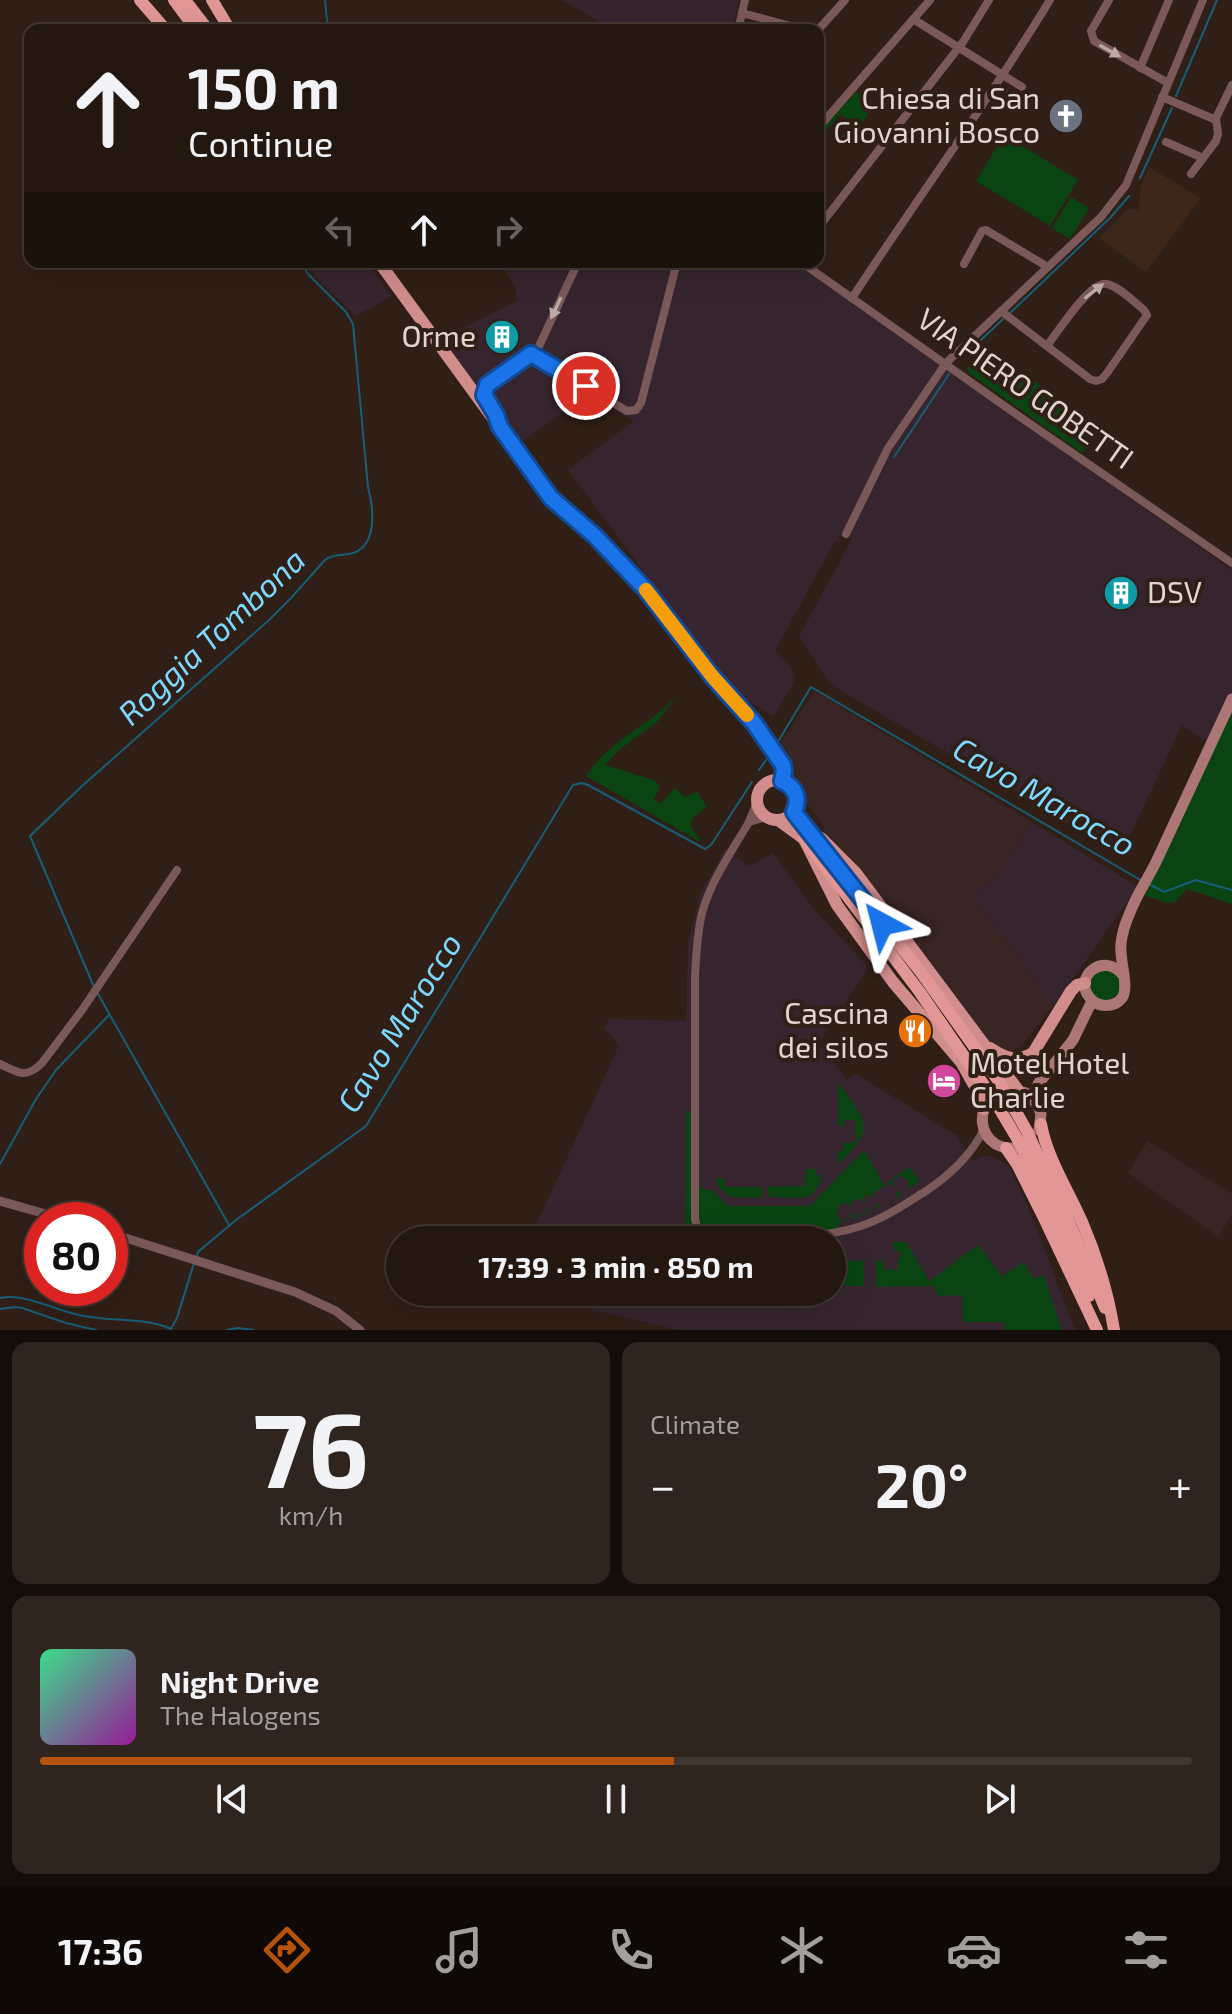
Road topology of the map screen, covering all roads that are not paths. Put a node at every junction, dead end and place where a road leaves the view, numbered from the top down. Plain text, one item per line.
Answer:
1 (140, 0) edge
2 (174, 0) edge
3 (185, 0) edge
4 (212, 0) edge
5 (745, 0) edge
6 (845, 0) edge
7 (930, 0) edge
8 (989, 0) edge
9 (1050, 0) edge
10 (1109, 0) edge
11 (1169, 0) edge
12 (1203, 0) edge
13 (742, 13) junction
14 (913, 19) junction
15 (161, 24) edge
16 (192, 24) edge
17 (203, 24) edge
18 (226, 24) edge
19 (739, 24) edge
20 (783, 24) edge
21 (823, 24) edge
22 (959, 47) junction
23 (1140, 68) junction
24 (1004, 75) junction
25 (1168, 83) junction
26 (1232, 85) edge
27 (1022, 87) dead end
28 (1162, 97) junction
29 (1216, 120) junction
30 (824, 121) edge
31 (1166, 142) dead end
32 (1203, 158) junction
33 (1191, 174) dead end
34 (824, 220) edge
35 (964, 264) dead end
36 (1048, 267) junction
37 (383, 268) edge
38 (575, 268) edge
39 (675, 268) edge
40 (810, 268) edge
41 (852, 298) junction
42 (1001, 311) junction
43 (1047, 346) junction
44 (961, 349) junction
45 (444, 350) junction
46 (535, 355) junction
47 (946, 363) junction
48 (971, 381) junction
49 (487, 385) junction
50 (500, 427) junction
51 (846, 534) dead end
52 (1232, 562) edge
53 (1232, 699) edge
54 (782, 781) junction
55 (757, 802) junction
56 (794, 812) junction
57 (772, 819) junction
58 (749, 822) junction
59 (806, 834) junction
60 (177, 870) dead end
61 (1121, 945) junction
62 (1107, 965) junction
63 (1123, 975) junction
64 (1085, 983) junction
65 (1092, 1001) junction
66 (982, 1043) junction
67 (0, 1064) edge
68 (1041, 1080) junction
69 (1011, 1095) junction
70 (1038, 1105) junction
71 (984, 1109) junction
72 (1041, 1124) junction
73 (984, 1129) junction
74 (993, 1142) junction
75 (1006, 1148) junction
76 (1029, 1150) junction
77 (970, 1153) junction
78 (0, 1201) edge
79 (24, 1208) edge
80 (128, 1239) edge
81 (360, 1330) edge
82 (1098, 1330) edge
83 (1113, 1330) edge

1 - 15 highway
2 - 16 highway
3 - 17 highway
4 - 18 highway
5 - 13 street
6 - 21 street
7 - 14 street
8 - 22 street
9 - 24 street
10 -> 23 street
11 - 23 street
12 - 25 street
13 - 19 street
13 - 20 street
14 - 22 street
14 - 30 street
22 - 24 street
22 - 34 street
23 - 25 street
24 - 27 street
24 - 41 street
25 - 28 street
26 - 29 street
28 - 29 street
28 - 36 street
29 - 32 street
31 - 32 street
32 - 33 street
35 - 36 street
36 - 42 street
37 - 45 main road
38 -> 46 street
39 - 46 street
40 - 41 street, VIA PIERO GOBETTI
41 - 47 street, VIA PIERO GOBETTI
42 - 43 street
42 - 44 street
43 -> 43 street
44 - 47 street
44 - 48 street
45 - 49 street
45 - 50 main road
46 - 49 street
47 - 48 street, VIA PIERO GOBETTI
47 - 51 street
48 - 52 street, VIA PIERO GOBETTI
49 - 50 street
50 - 54 main road
53 - 61 main road
54 - 55 main road
54 - 56 main road
55 - 57 main road
55 - 58 street
56 - 57 main road
56 - 59 main road
57 - 58 street
57 - 59 main road
58 - 77 street
59 - 66 main road
59 - 69 highway, bridge
59 - 69 highway, bridge
59 - 71 main road
60 - 67 street
61 - 62 main road
61 - 63 main road
62 - 63 main road
62 - 64 main road
63 - 65 main road
64 - 65 main road
64 - 66 main road
65 - 68 main road
66 - 69 main road
68 - 69 main road
68 - 70 main road
69 - 70 main road
69 - 71 main road
69 - 76 highway, bridge
70 - 72 main road
71 - 73 main road
72 - 75 main road
72 - 83 highway
73 - 74 main road
73 - 77 street
74 - 75 main road
74 - 77 street
75 - 82 highway
76 - 82 highway
76 - 83 highway
78 - 79 street
80 - 81 street

